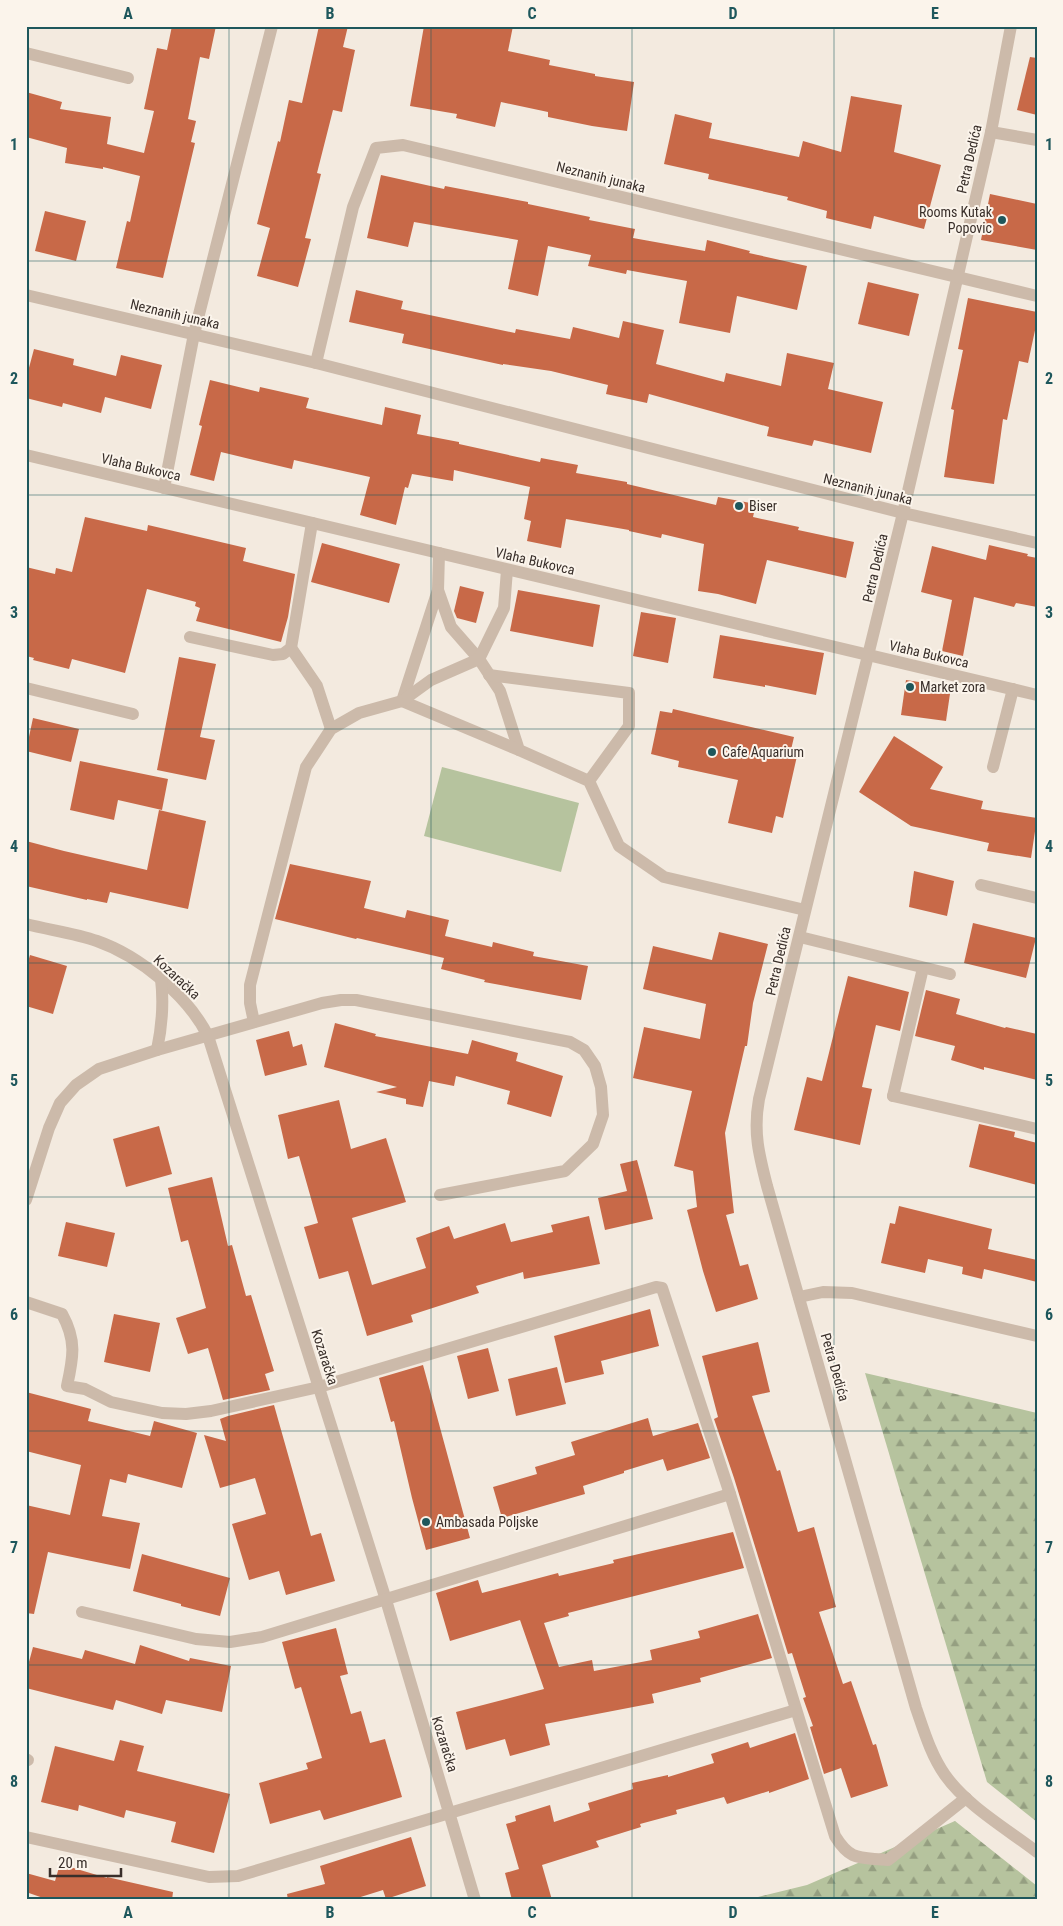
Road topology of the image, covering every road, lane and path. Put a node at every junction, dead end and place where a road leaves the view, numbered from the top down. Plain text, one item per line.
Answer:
1 (272, 26) edge
2 (1011, 26) edge
3 (26, 54) edge
4 (128, 78) dead end
5 (991, 132) junction
6 (1037, 140) edge
7 (957, 278) junction
8 (26, 295) edge
9 (1037, 296) edge
10 (194, 334) junction
11 (316, 363) junction
12 (26, 455) edge
13 (164, 488) junction
14 (903, 513) junction
15 (312, 523) junction
16 (1037, 543) edge
17 (439, 554) junction
18 (507, 570) junction
19 (438, 590) junction
20 (190, 637) dead end
21 (291, 648) junction
22 (869, 656) junction
23 (479, 659) junction
24 (489, 675) junction
25 (26, 688) edge
26 (1013, 689) junction
27 (1037, 695) edge
28 (402, 700) junction
29 (134, 714) dead end
30 (331, 729) junction
31 (519, 750) junction
32 (994, 767) dead end
33 (589, 781) junction
34 (981, 885) dead end
35 (1037, 898) edge
36 (805, 910) junction
37 (26, 924) edge
38 (800, 937) junction
39 (923, 968) junction
40 (950, 974) dead end
41 (161, 979) junction
42 (254, 1022) junction
43 (208, 1036) junction
44 (156, 1050) junction
45 (1037, 1129) edge
46 (440, 1195) dead end
47 (26, 1200) edge
48 (799, 1297) junction
49 (26, 1302) edge
50 (1037, 1336) edge
51 (319, 1387) junction
52 (730, 1494) junction
53 (386, 1600) junction
54 (82, 1612) dead end
55 (796, 1710) junction
56 (966, 1798) junction
57 (450, 1813) junction
58 (26, 1837) edge
59 (1037, 1852) edge
60 (475, 1900) edge

1 - 10 street
2 - 5 street, Petra Dedića
3 - 4 street
5 - 6 street
5 - 7 street, Petra Dedića
7 - 9 street, Neznanih junaka
7 - 11 street, Neznanih junaka
7 - 14 street, Petra Dedića
8 - 10 street, Neznanih junaka
10 - 11 street, Neznanih junaka
10 - 13 street
11 - 14 street, Neznanih junaka
12 - 13 street, Vlaha Bukovca
13 - 15 street, Vlaha Bukovca
14 - 16 street, Neznanih junaka
14 - 22 street, Petra Dedića
15 - 17 street, Vlaha Bukovca
15 - 21 street
17 - 18 street, Vlaha Bukovca
17 - 19 street
18 - 22 street, Vlaha Bukovca
18 - 23 street
19 - 23 street
19 - 28 street
20 - 21 street
21 - 30 street
22 - 26 street, Vlaha Bukovca
22 - 36 street, Petra Dedića
23 - 24 street
23 - 28 street
24 - 31 street
24 - 33 street
25 - 29 street
26 - 27 street, Vlaha Bukovca
26 - 32 street
28 - 30 street
28 - 31 street
30 - 42 street
31 - 33 street
33 - 36 street
34 - 35 street
36 - 38 street, Petra Dedića
37 - 41 street, Kozaračka
38 - 39 street
38 - 48 street, Petra Dedića
39 - 40 street
39 - 45 street
41 - 43 street, Kozaračka
41 - 44 street
42 - 43 street
42 - 46 street
43 - 44 street
43 - 51 street, Kozaračka
44 - 47 street
48 - 50 street
48 - 56 street, Petra Dedića
49 - 51 street
51 - 52 street
51 - 53 street, Kozaračka
52 - 53 street
52 - 55 street
53 - 54 street
53 - 57 street, Kozaračka
55 - 56 street
55 - 57 street
56 - 59 street, Petra Dedića
57 - 58 street
57 - 60 street, Kozaračka

